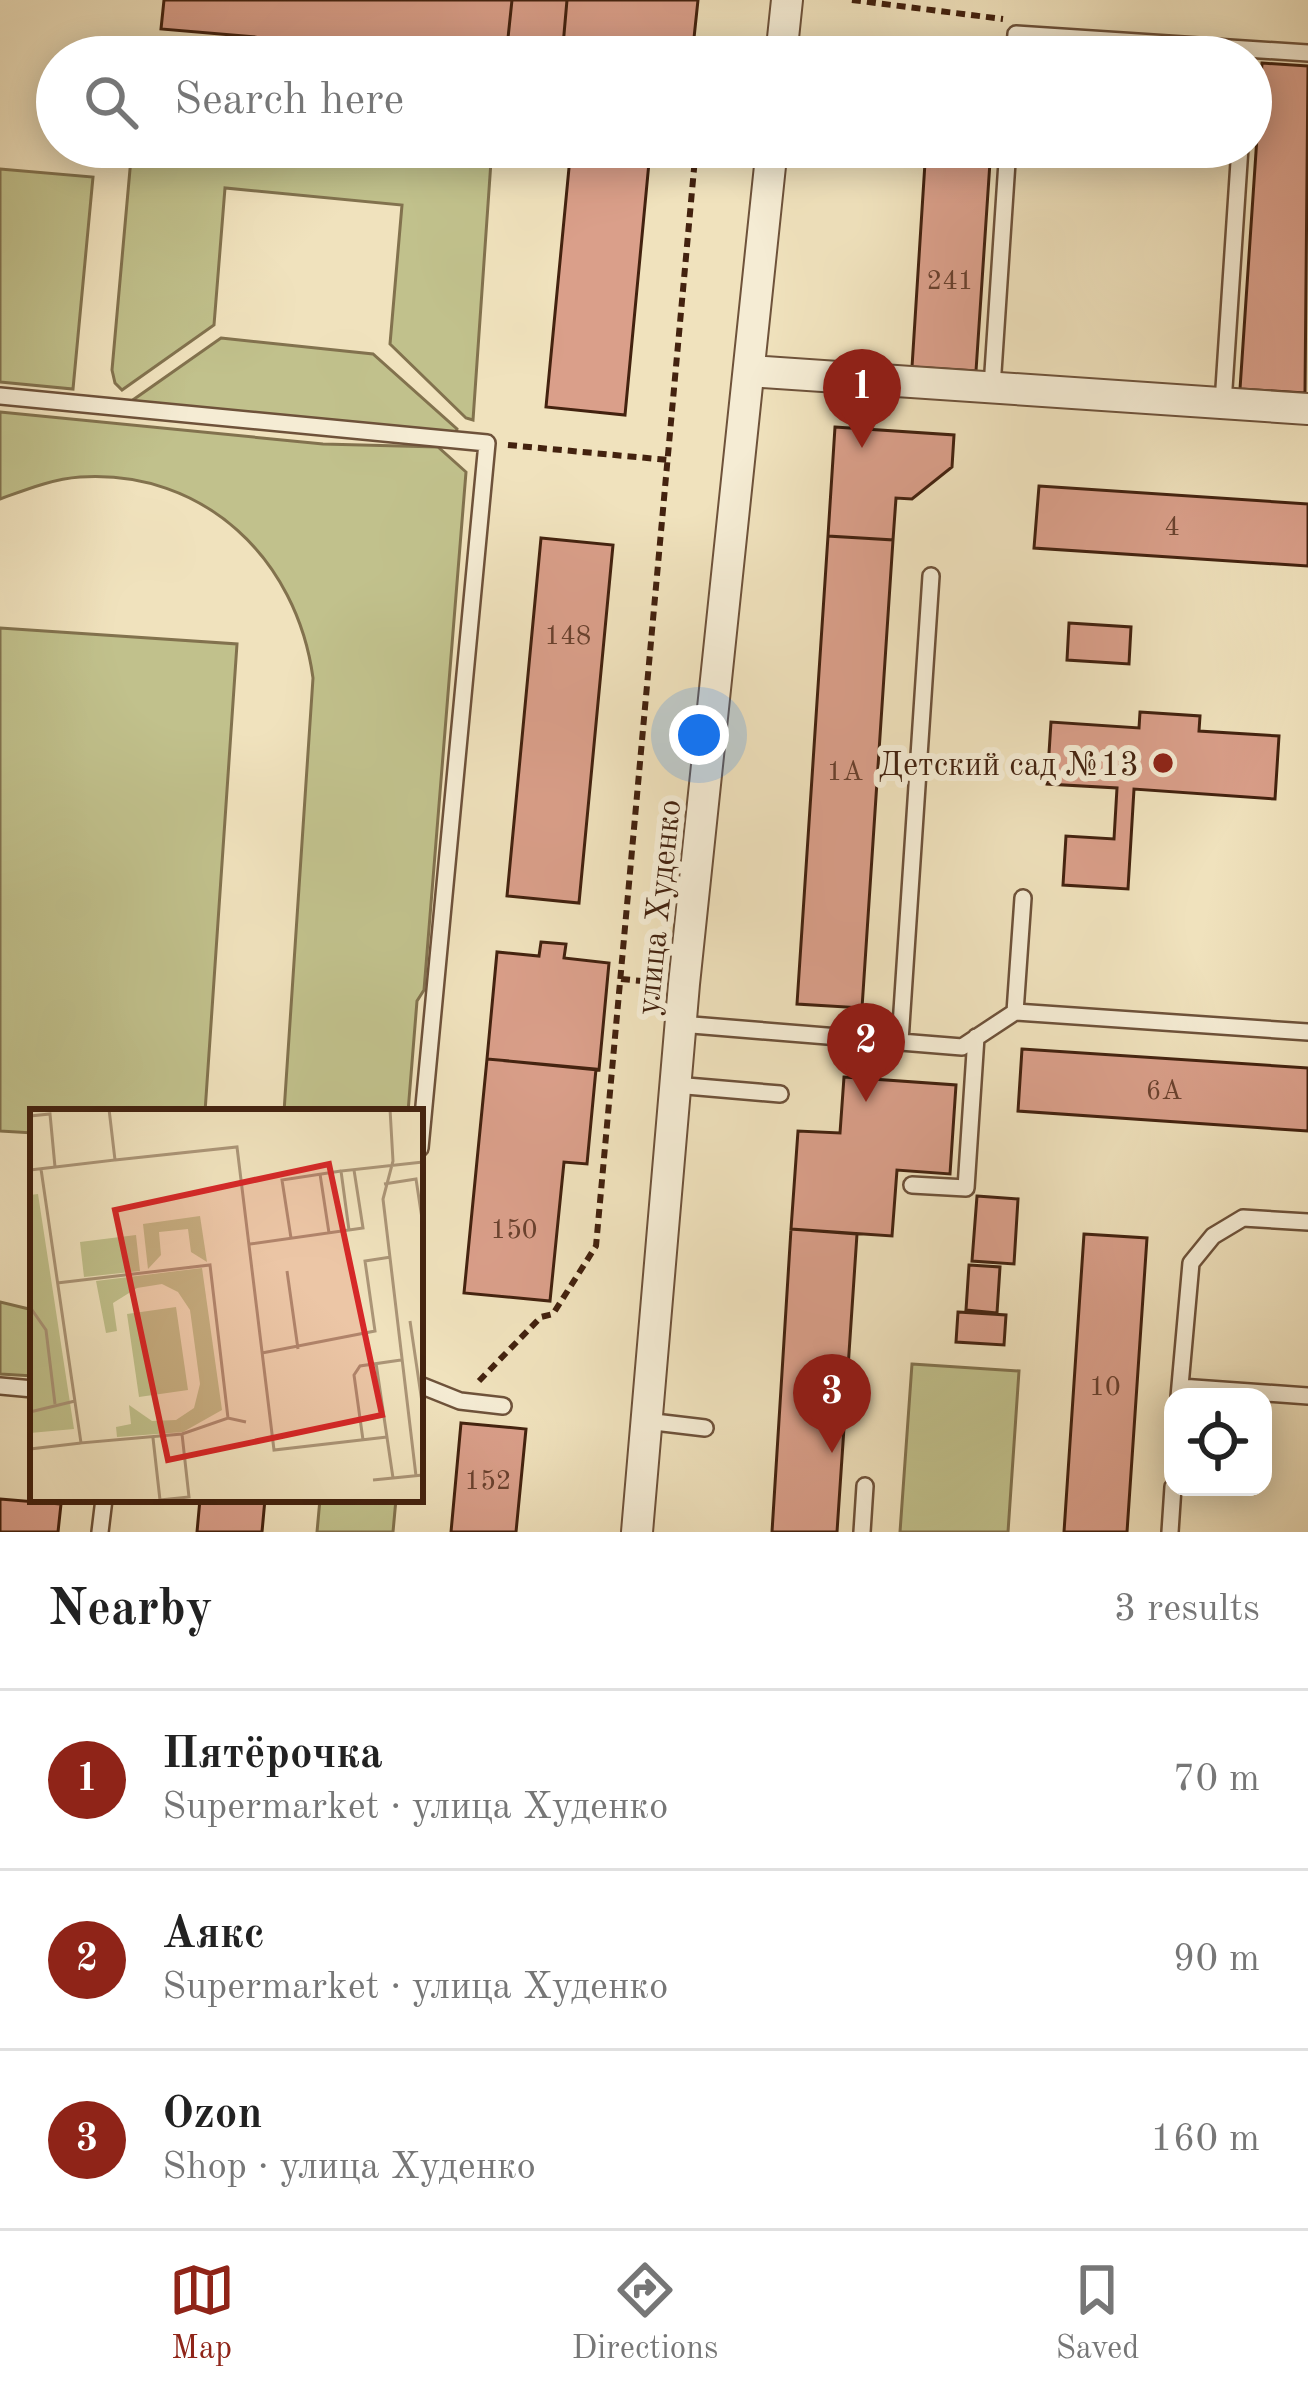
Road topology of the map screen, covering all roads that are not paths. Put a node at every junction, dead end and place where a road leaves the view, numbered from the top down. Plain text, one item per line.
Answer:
1 (787, 0) edge
2 (783, 36) edge
3 (1272, 53) edge
4 (1308, 53) edge
5 (770, 168) edge
6 (1007, 168) edge
7 (1239, 168) edge
8 (749, 371) junction
9 (992, 387) junction
10 (0, 396) edge
11 (1223, 403) junction
12 (1308, 409) edge
13 (931, 576) dead end
14 (1023, 898) dead end
15 (1015, 1012) junction
16 (680, 1024) junction
17 (1308, 1032) edge
18 (976, 1037) junction
19 (900, 1042) junction
20 (675, 1084) junction
21 (780, 1094) dead end
22 (423, 1116) edge
23 (912, 1185) dead end
24 (1308, 1222) edge
25 (0, 1386) edge
26 (423, 1386) edge
27 (1180, 1388) edge
28 (30, 1389) edge
29 (1272, 1395) edge
30 (1308, 1396) edge
31 (503, 1406) dead end
32 (646, 1421) junction
33 (705, 1428) dead end
34 (865, 1486) dead end
35 (1172, 1496) edge
36 (104, 1502) edge
37 (100, 1532) edge
38 (637, 1532) edge
39 (862, 1532) edge
40 (1170, 1532) edge

1 - 2 street
3 - 4 lane
5 - 8 street, улица Худенко
6 - 9 lane
7 - 11 lane
8 - 9 street
8 - 16 street, улица Худенко
9 - 11 street
10 - 22 lane
11 - 12 street
13 - 19 lane
14 - 15 lane
15 - 17 lane
15 - 18 lane
16 - 19 lane
16 - 20 street, улица Худенко
18 - 19 lane
18 - 23 lane
20 - 21 lane
20 - 32 street, улица Худенко
24 - 27 lane
25 - 28 lane
26 - 31 lane
29 - 30 lane
32 - 33 lane
32 - 38 street, улица Худенко
34 - 39 lane
35 - 40 lane
36 - 37 lane

